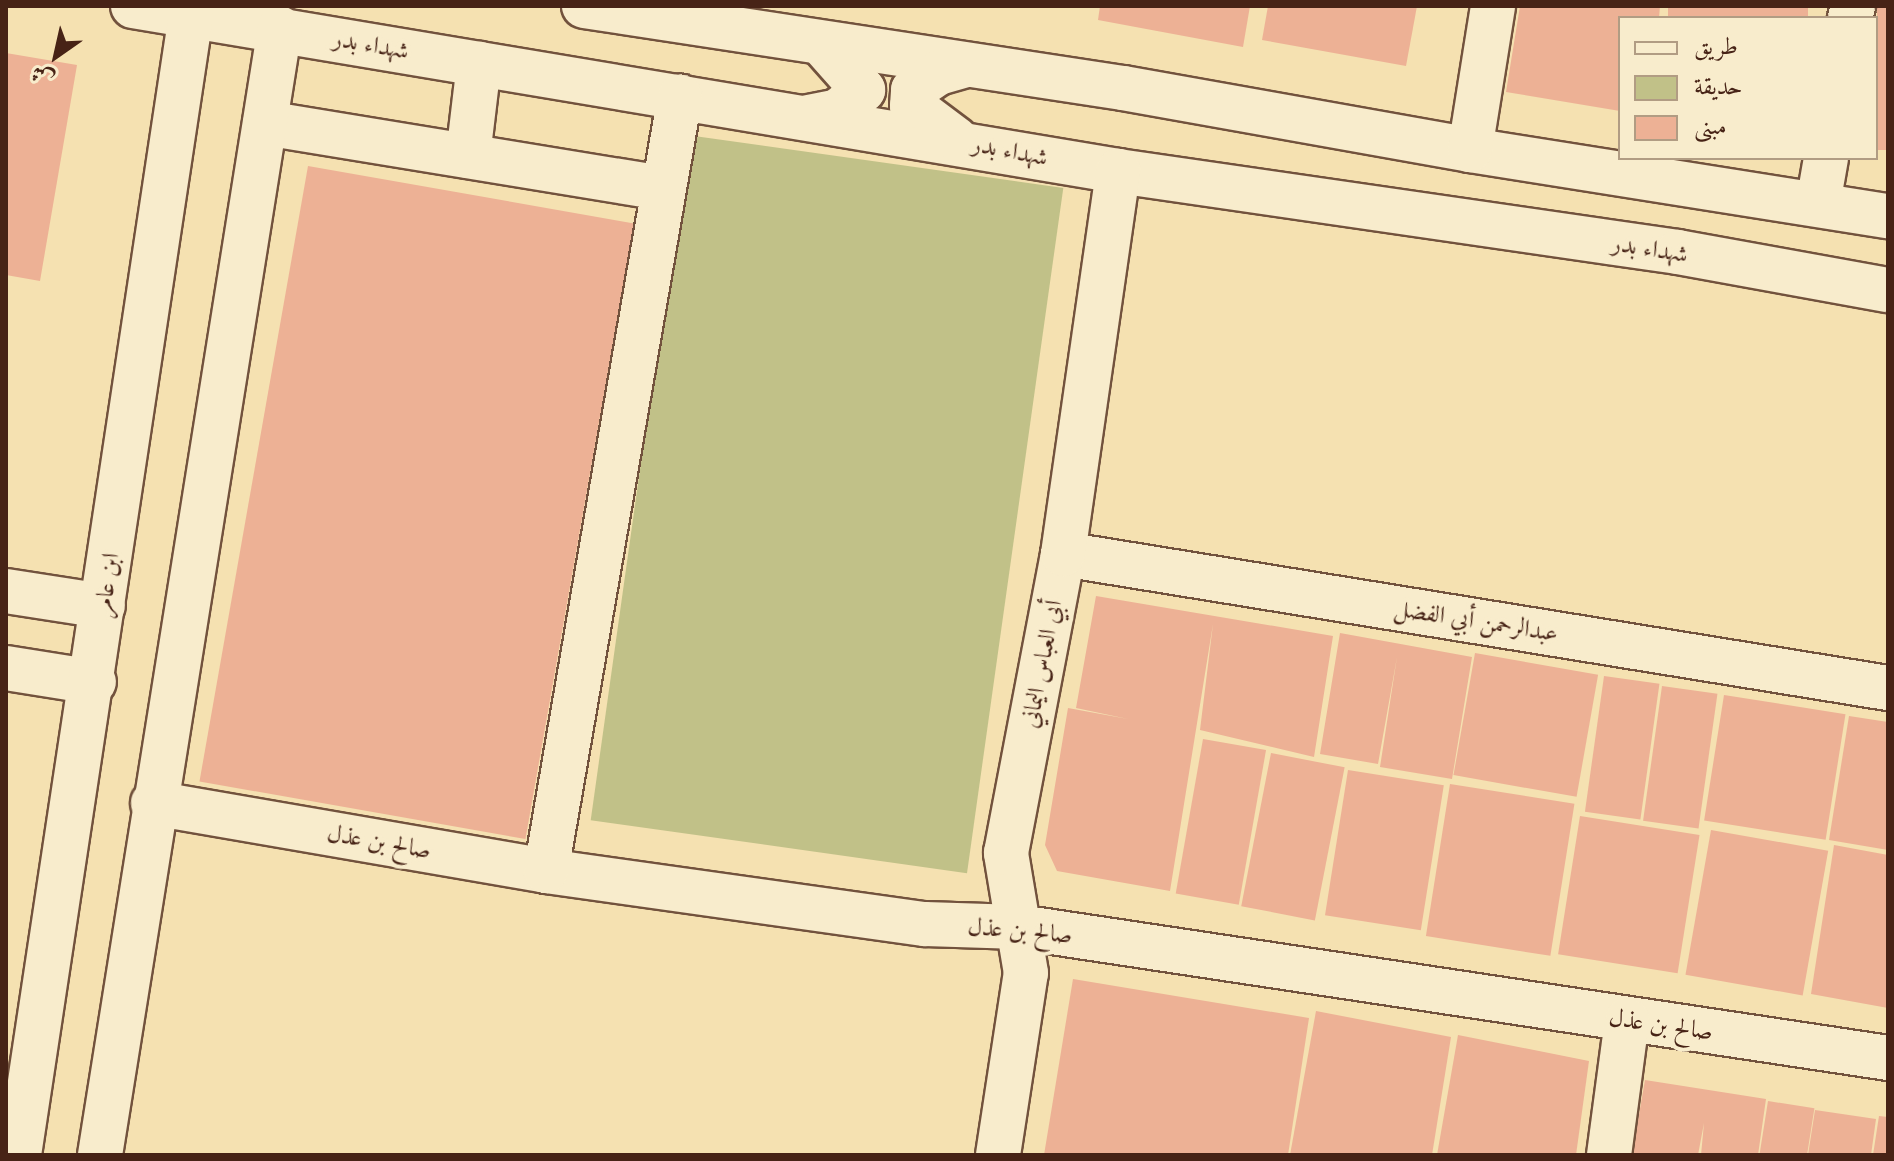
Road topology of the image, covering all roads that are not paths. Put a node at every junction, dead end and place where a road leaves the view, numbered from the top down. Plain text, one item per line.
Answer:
1 (133, 6) edge
2 (584, 6) edge
3 (1493, 6) edge
4 (191, 15) junction
5 (280, 28) junction
6 (822, 44) junction
7 (479, 64) junction
8 (966, 65) junction
9 (680, 96) junction
10 (808, 117) junction
11 (265, 123) junction
12 (960, 141) junction
13 (1470, 150) junction
14 (468, 156) junction
15 (1826, 160) edge
16 (1118, 171) junction
17 (661, 188) junction
18 (1818, 204) junction
19 (1888, 216) edge
20 (1888, 290) edge
21 (1063, 554) junction
22 (6, 591) edge
23 (103, 606) junction
24 (6, 668) edge
25 (94, 682) junction
26 (1888, 688) edge
27 (153, 803) junction
28 (546, 871) junction
29 (1019, 927) junction
30 (1627, 1020) junction
31 (1888, 1058) edge
32 (20, 1064) edge
33 (19, 1155) edge
34 (100, 1155) edge
35 (998, 1155) edge
36 (1609, 1155) edge

1 - 4 street, شهداء بدر
2 - 6 street
3 - 13 street
4 - 5 street, شهداء بدر
4 - 23 street, ابن عامر
5 - 7 street, شهداء بدر
5 - 11 street
6 - 8 street
6 - 10 street
7 - 9 street, شهداء بدر
7 - 14 street
8 - 12 street
8 - 13 street
9 - 10 street, شهداء بدر
9 - 17 street
10 - 12 street, شهداء بدر
11 - 14 street
11 - 27 street
12 - 16 street, شهداء بدر
13 - 18 street
14 - 17 street
15 - 18 street
16 - 20 street, شهداء بدر
16 - 21 street, أبي العباس اليماني
17 - 28 street
18 - 19 street
21 - 26 street, عبدالرحمن أبي الفضل
21 - 29 street, أبي العباس اليماني
22 - 23 street
23 - 25 street, ابن عامر
24 - 25 street
25 - 32 street, ابن عامر
27 - 28 street, صالح بن عذل
27 - 34 street
28 - 29 street, صالح بن عذل
29 - 30 street, صالح بن عذل
29 - 35 street, أبي العباس اليماني
30 - 31 street, صالح بن عذل
30 - 36 street
32 - 33 street, ابن عامر

